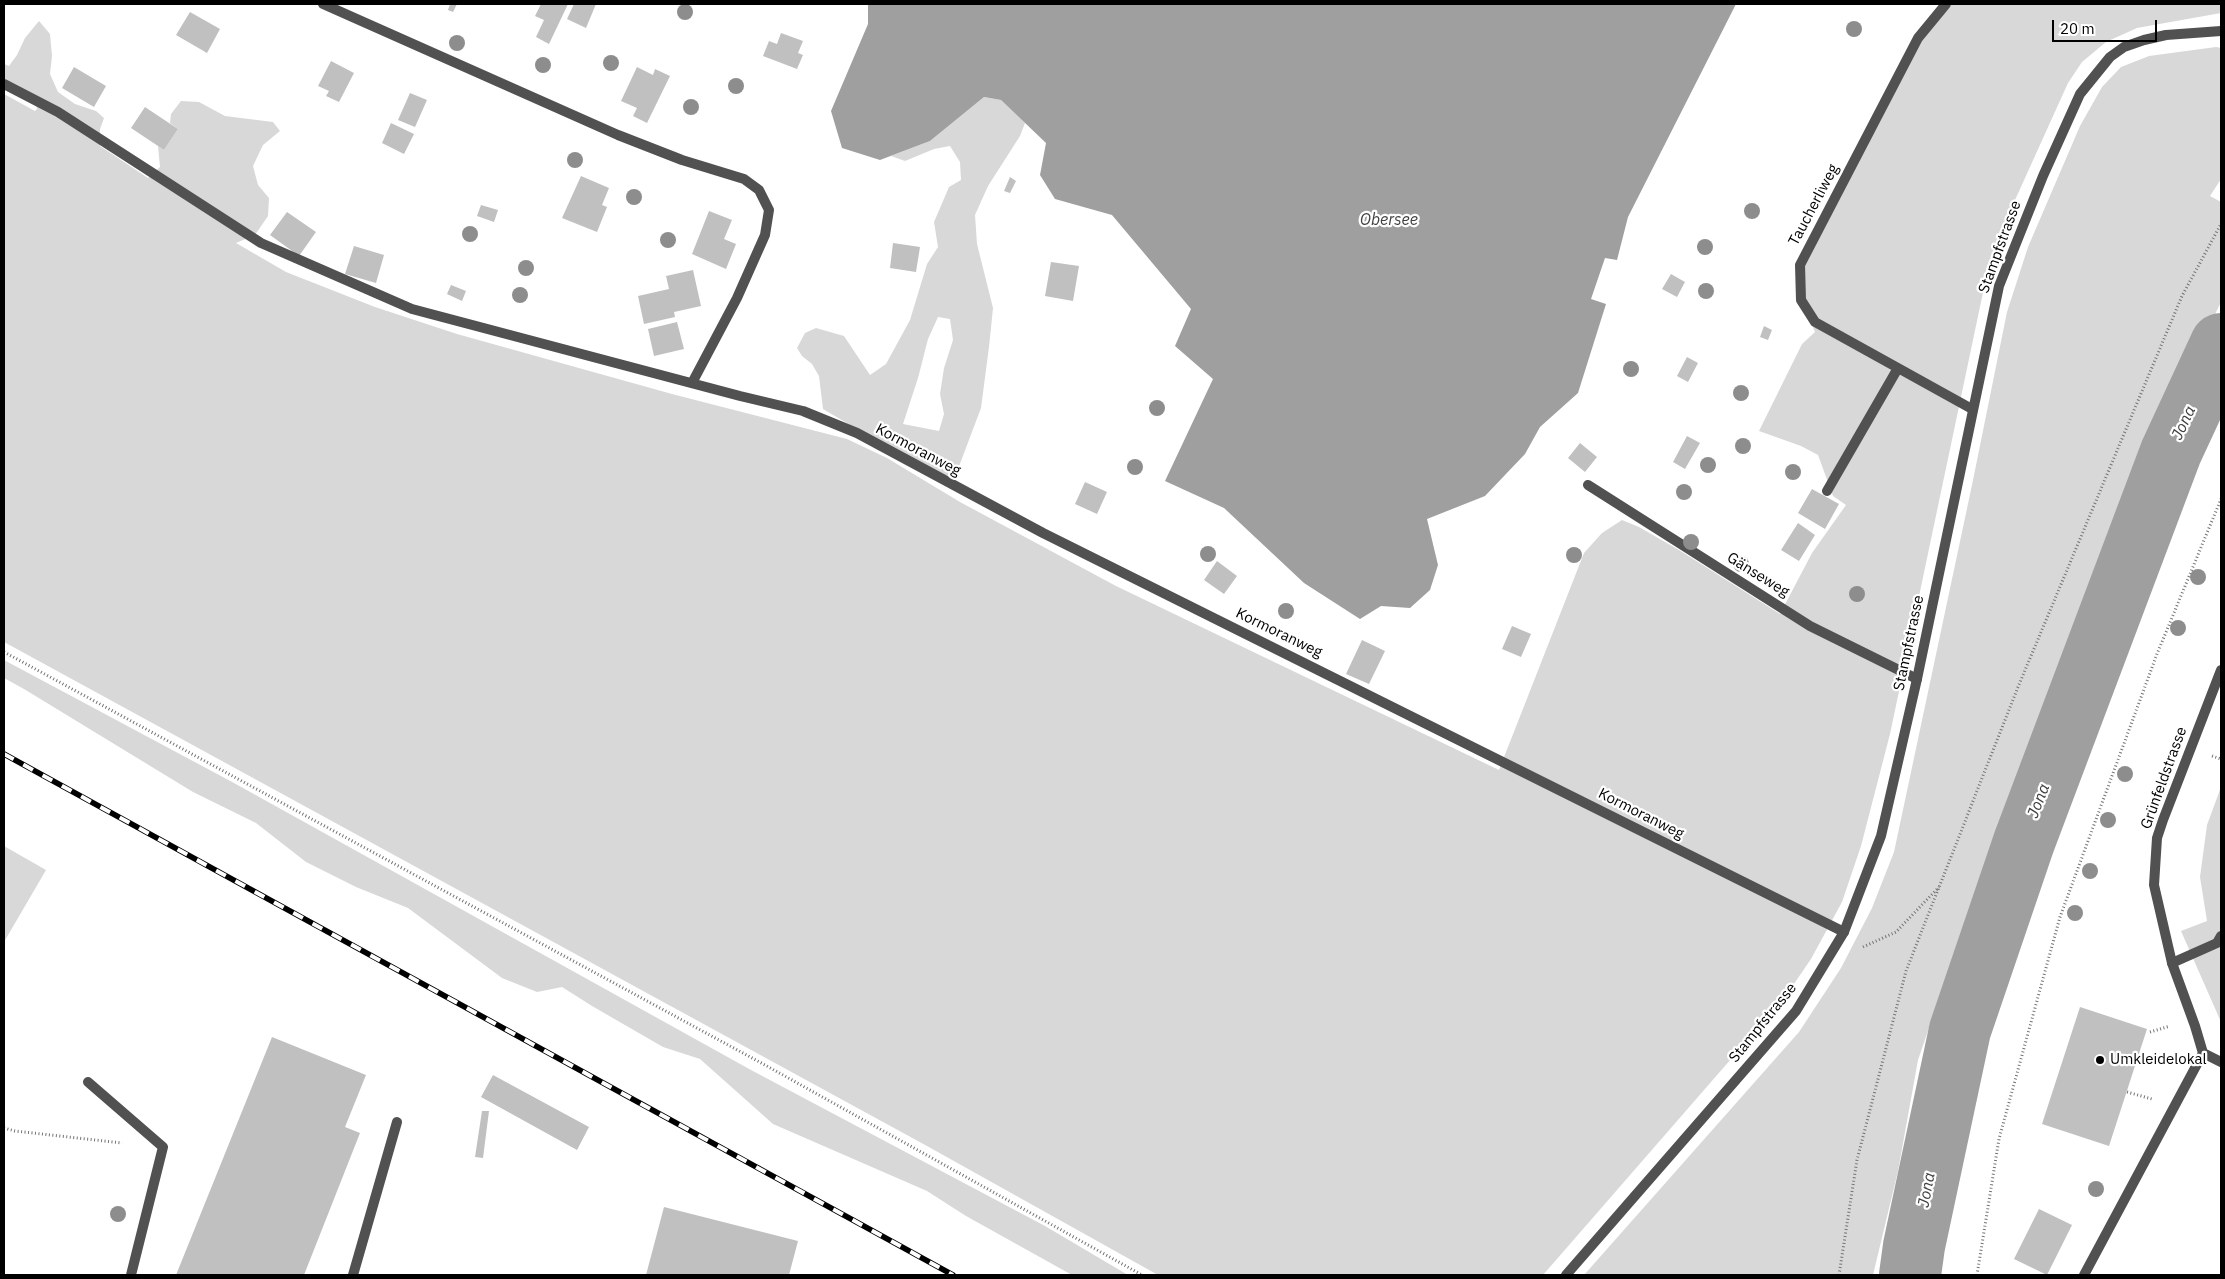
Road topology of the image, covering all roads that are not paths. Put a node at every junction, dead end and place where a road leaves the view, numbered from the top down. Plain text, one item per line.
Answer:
1 (323, 4) edge
2 (1946, 4) edge
3 (2221, 31) edge
4 (4, 84) edge
5 (1898, 368) junction
6 (692, 383) junction
7 (1972, 409) junction
8 (1588, 485) dead end
9 (1827, 491) dead end
10 (2221, 670) edge
11 (1917, 679) junction
12 (1844, 932) junction
13 (2221, 936) edge
14 (2172, 963) junction
15 (2203, 1053) junction
16 (2221, 1062) edge
17 (88, 1082) dead end
18 (397, 1122) dead end
19 (131, 1275) edge
20 (353, 1275) edge
21 (1566, 1275) edge
22 (2084, 1275) edge

1 - 6 street
2 - 5 street, Taucherliweg
3 - 7 street, Stampfstrasse
4 - 6 street, Kormoranweg
5 - 7 street, Taucherliweg
5 - 9 street
6 - 12 street, Kormoranweg
7 - 11 street, Stampfstrasse
8 - 11 street, Gänseweg
10 - 14 street, Grünfeldstrasse
11 - 12 street, Stampfstrasse
12 - 21 street, Stampfstrasse
13 - 14 street
14 - 15 street, Grünfeldstrasse
15 - 16 street
15 - 22 street
17 - 19 street
18 - 20 street

